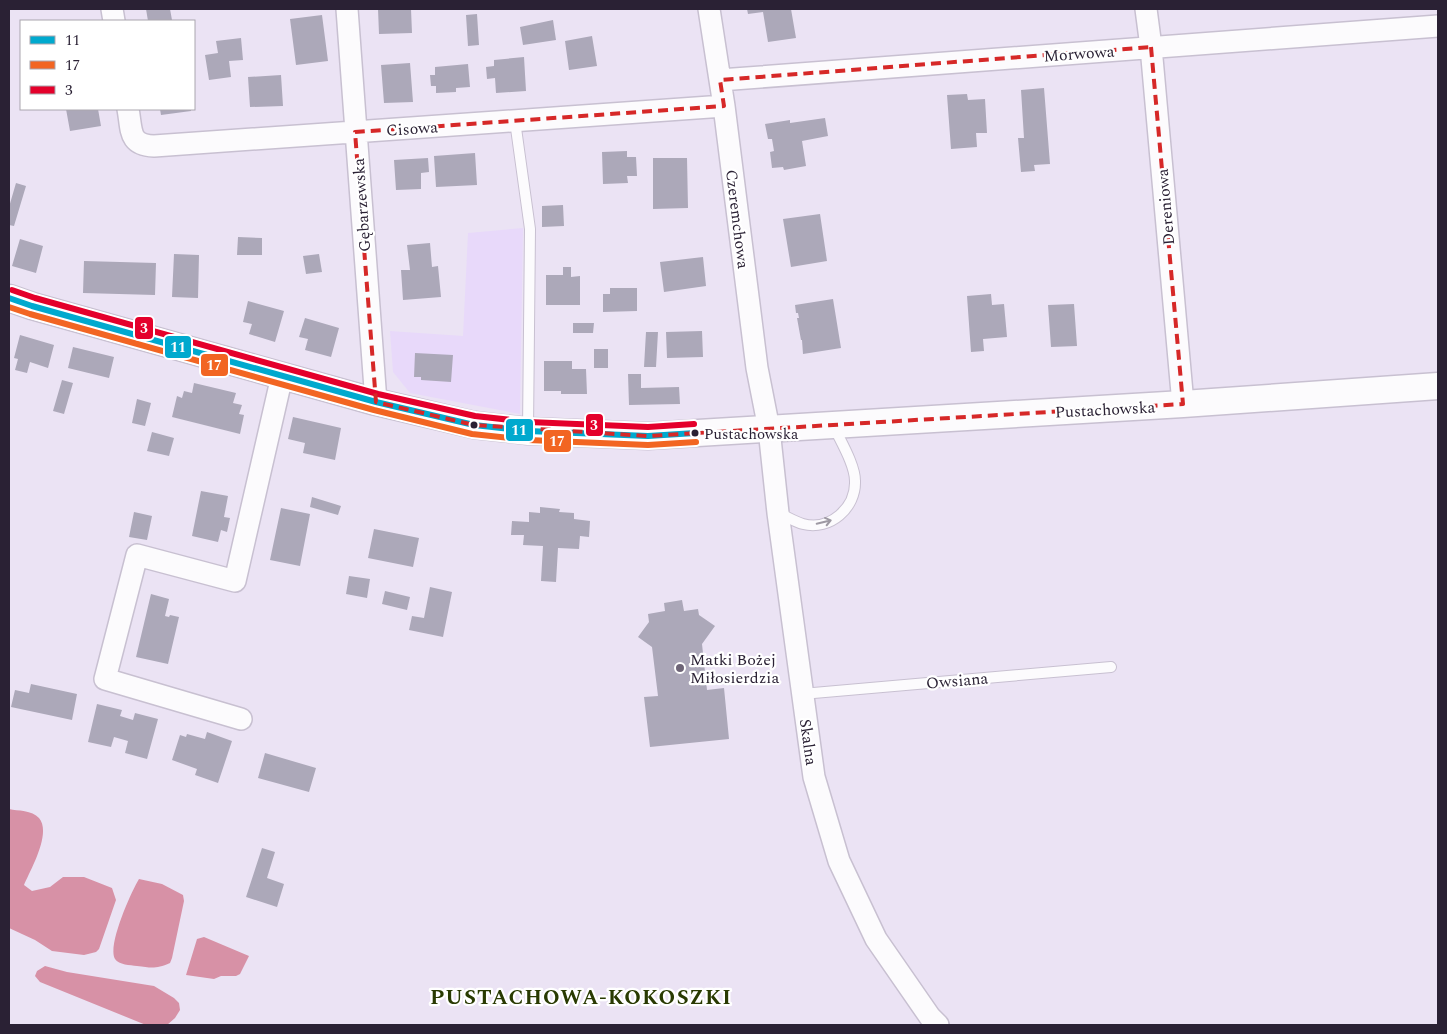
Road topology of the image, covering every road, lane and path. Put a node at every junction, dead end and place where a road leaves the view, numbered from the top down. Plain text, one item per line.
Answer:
1 (347, 9) edge
2 (709, 9) edge
3 (1146, 9) edge
4 (1438, 26) edge
5 (1151, 47) junction
6 (720, 80) junction
7 (724, 106) junction
8 (128, 110) edge
9 (515, 121) junction
10 (355, 132) junction
11 (9, 298) edge
12 (282, 376) junction
13 (1438, 386) edge
14 (376, 402) junction
15 (1183, 404) junction
16 (833, 425) junction
17 (769, 429) junction
18 (528, 431) junction
19 (778, 513) junction
20 (1111, 666) dead end
21 (802, 694) junction
22 (241, 719) dead end
23 (938, 1025) edge

1 - 10 street, Gębarzewska
2 - 6 street, Czeremchowa
3 - 5 street, Dereniowa
4 - 5 street, Morwowa
5 - 6 street, Morwowa
5 - 15 street, Dereniowa
6 - 7 street, Czeremchowa
7 - 9 street, Cisowa
7 - 17 street, Czeremchowa
8 - 10 street, Cisowa
9 - 10 street, Cisowa
9 - 18 lane
10 - 14 street, Gębarzewska
11 - 12 street, Pustachowska
12 - 14 street, Pustachowska
12 - 22 street
13 - 15 street, Pustachowska
14 - 18 street, Pustachowska
15 - 16 street, Pustachowska
16 - 17 street, Pustachowska
19 -> 16 lane
17 - 18 street, Pustachowska
17 - 19 street, Skalna
19 - 21 street, Skalna
20 - 21 lane, Owsiana
21 - 23 street, Skalna

